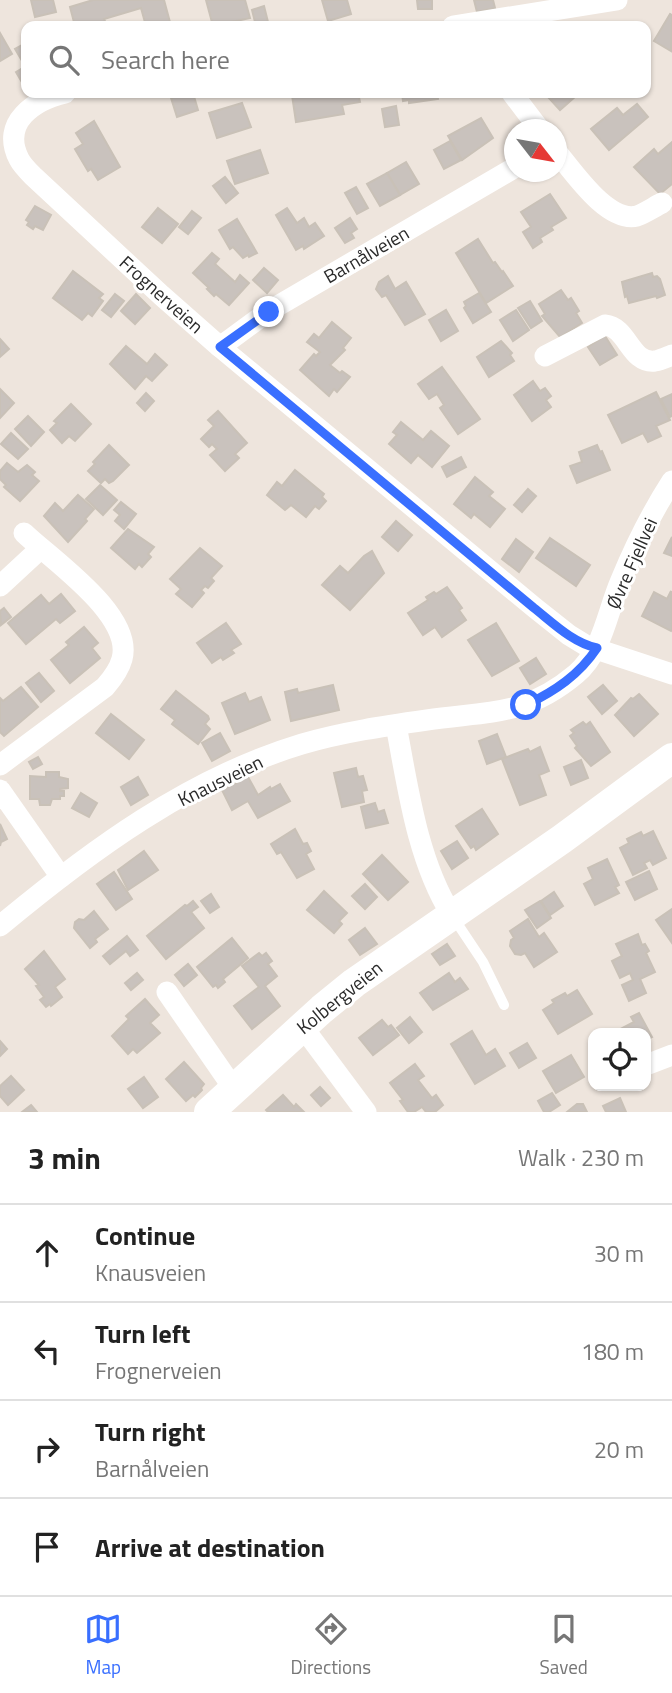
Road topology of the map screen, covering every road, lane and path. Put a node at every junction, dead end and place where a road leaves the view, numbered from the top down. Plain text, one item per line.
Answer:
1 (617, 0) edge
2 (491, 21) edge
3 (49, 98) edge
4 (516, 98) edge
5 (532, 119) edge
6 (7, 137) edge
7 (567, 164) edge
8 (504, 174) edge
9 (662, 203) dead end
10 (220, 347) junction
11 (545, 356) dead end
12 (655, 362) edge
13 (672, 481) edge
14 (24, 533) dead end
15 (40, 549) junction
16 (0, 586) edge
17 (597, 648) junction
18 (672, 674) edge
19 (396, 724) junction
20 (672, 758) edge
21 (0, 765) edge
22 (0, 790) edge
23 (61, 877) junction
24 (451, 914) junction
25 (0, 926) edge
26 (167, 992) dead end
27 (504, 1005) dead end
28 (302, 1026) junction
29 (672, 1055) edge
30 (651, 1063) edge
31 (234, 1089) junction
32 (209, 1112) edge
33 (366, 1112) edge

1 - 2 street
3 - 6 street
4 - 5 street
6 - 10 street, Frognerveien
7 - 9 street
8 - 10 street, Barnålveien
10 - 17 street, Frognerveien
11 - 12 street
13 - 17 street, Øvre Fjellvei
14 - 15 street
15 - 16 street
15 - 21 street
17 - 18 street, Frognerveien
17 - 19 street, Knausveien
19 - 23 street, Knausveien
19 - 24 street
20 - 24 street, Kolbergveien
22 - 23 street
23 - 25 street, Knausveien
24 - 27 lane
24 - 28 street, Kolbergveien
26 - 31 street
28 - 31 street, Kolbergveien
28 - 33 street
29 - 30 street
31 - 32 street, Kolbergveien

